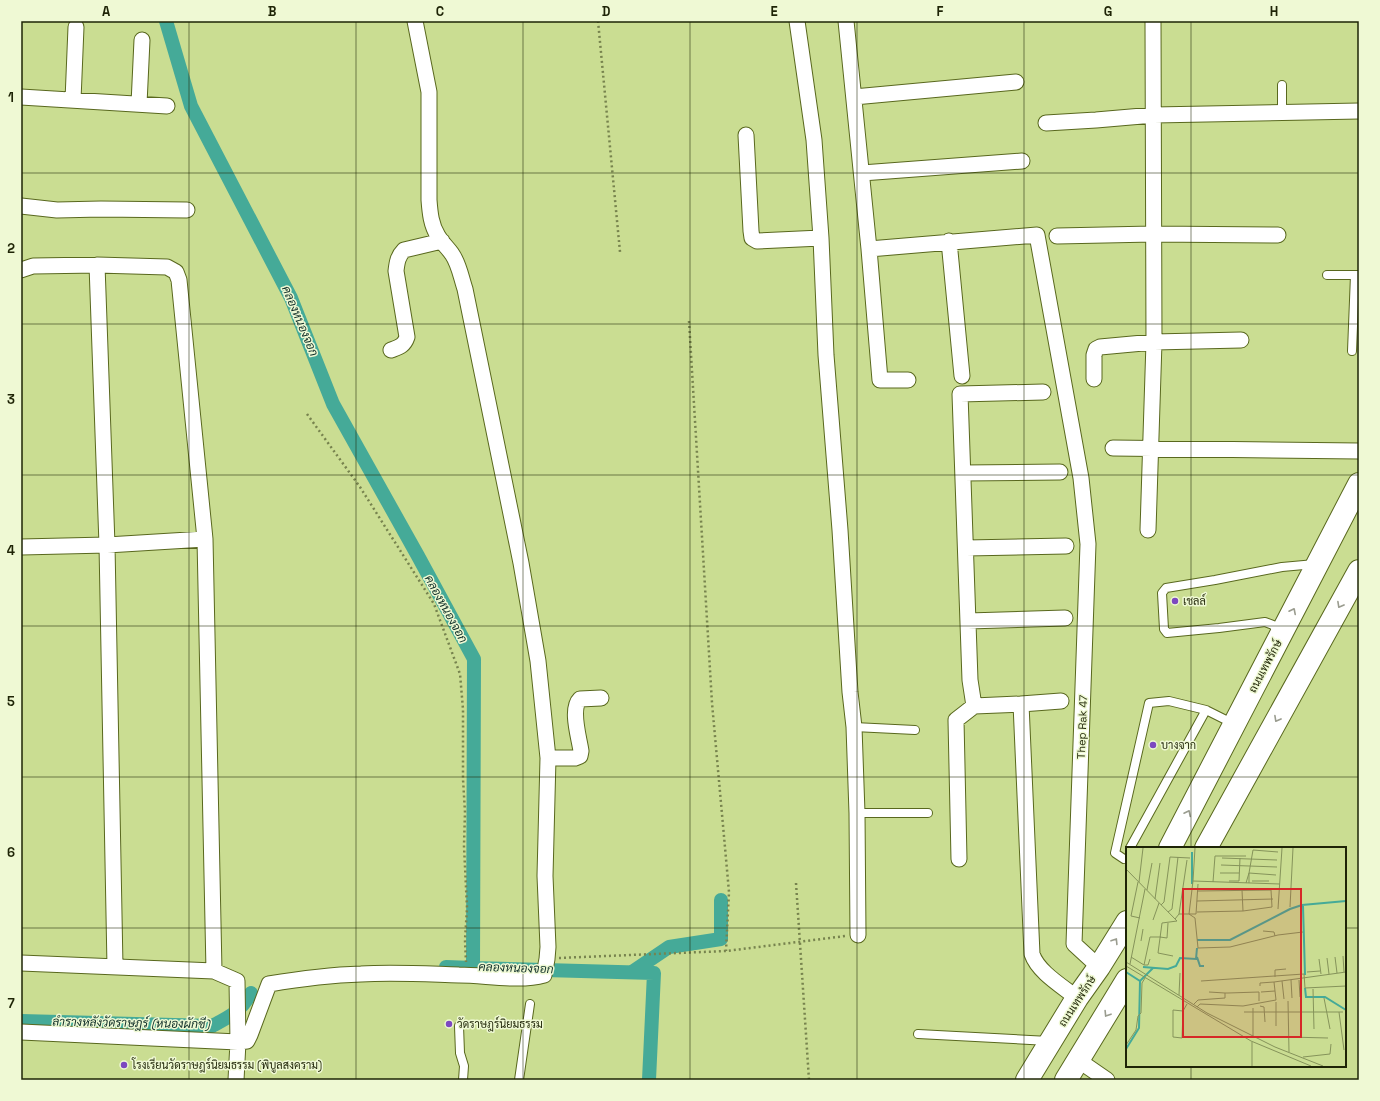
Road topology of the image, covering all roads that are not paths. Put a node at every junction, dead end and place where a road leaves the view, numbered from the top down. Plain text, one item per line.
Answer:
1 (415, 21) edge
2 (797, 21) edge
3 (846, 21) edge
4 (1153, 21) edge
5 (76, 27) dead end
6 (142, 40) dead end
7 (1016, 82) dead end
8 (1282, 85) dead end
9 (21, 97) edge
10 (854, 97) junction
11 (73, 100) junction
12 (139, 104) junction
13 (167, 106) dead end
14 (1359, 111) edge
15 (1282, 113) junction
16 (1154, 115) junction
17 (1046, 123) dead end
18 (746, 136) dead end
19 (1022, 161) dead end
20 (862, 173) junction
21 (21, 206) edge
22 (187, 210) dead end
23 (1153, 234) junction
24 (1278, 235) dead end
25 (1057, 236) dead end
26 (821, 238) junction
27 (442, 241) junction
28 (949, 241) junction
29 (869, 249) junction
30 (97, 265) junction
31 (21, 270) edge
32 (1327, 275) dead end
33 (1357, 275) edge
34 (1240, 340) dead end
35 (1154, 342) junction
36 (391, 350) dead end
37 (1352, 351) dead end
38 (962, 376) dead end
39 (1094, 379) dead end
40 (908, 380) dead end
41 (1043, 392) dead end
42 (1150, 447) junction
43 (1113, 448) dead end
44 (1359, 451) edge
45 (1060, 472) dead end
46 (963, 473) junction
47 (1359, 484) edge
48 (1148, 530) dead end
49 (205, 539) junction
50 (107, 545) junction
51 (1066, 546) dead end
52 (21, 547) edge
53 (966, 548) junction
54 (1318, 564) junction
55 (1359, 571) edge
56 (1065, 618) dead end
57 (968, 621) junction
58 (1281, 635) junction
59 (601, 698) dead end
60 (1061, 701) dead end
61 (1021, 704) junction
62 (974, 706) junction
63 (1206, 710) junction
64 (1235, 724) junction
65 (854, 728) junction
66 (915, 730) dead end
67 (548, 758) junction
68 (857, 812) junction
69 (928, 813) dead end
70 (1131, 847) edge
71 (1171, 847) edge
72 (1207, 847) edge
73 (1126, 858) edge
74 (959, 859) dead end
75 (1126, 924) edge
76 (858, 934) road end
77 (21, 963) edge
78 (115, 967) junction
79 (1099, 967) junction
80 (214, 971) junction
81 (1126, 982) edge
82 (1077, 998) junction
83 (530, 1004) dead end
84 (459, 1026) dead end
85 (21, 1032) edge
86 (918, 1034) dead end
87 (238, 1038) junction
88 (1052, 1041) junction
89 (1078, 1060) junction
90 (236, 1080) edge
91 (463, 1080) edge
92 (519, 1080) edge
93 (1027, 1080) edge
94 (1066, 1080) edge
95 (1107, 1080) edge

1 - 27 street
2 - 26 street
3 - 10 street
4 - 16 street
5 - 11 street
6 - 12 street
7 - 10 street
8 - 15 lane
9 - 11 street
10 - 20 street
11 - 12 street
12 - 13 street
14 - 15 street
15 - 16 street
16 - 17 street
16 - 23 street
18 - 26 street
19 - 20 street
20 - 29 street
21 - 22 street
23 - 24 street
23 - 25 street
23 - 35 street
26 - 65 street
27 - 36 street
27 - 67 street
28 - 29 street
28 - 38 street
28 - 79 street, Thep Rak 47
29 - 40 street
30 - 31 street
30 - 49 street
30 - 50 street
32 - 33 lane
33 - 37 lane
34 - 35 street
35 - 39 street
35 - 42 street
41 - 46 street
42 - 43 street
42 - 44 street
42 - 48 street
45 - 46 street
46 - 53 street
47 - 54 main road, ถนนเทพรักษ์
49 - 50 street
49 - 80 street
50 - 52 street
50 - 78 street
51 - 53 street
53 - 57 street
58 -> 54 main road, ถนนเทพรักษ์
54 - 58 lane
55 -> 72 main road
56 - 57 street
57 - 62 street
58 - 64 main road, ถนนเทพรักษ์
59 - 67 street
60 - 61 street
61 - 62 street
61 - 82 street
62 - 74 street
63 - 64 lane
63 - 70 lane
63 - 73 lane
71 -> 64 main road, ถนนเทพรักษ์
65 - 66 lane
65 - 68 street
67 - 87 street
68 - 69 lane
68 - 76 street
79 -> 75 main road, ถนนเทพรักษ์
77 - 78 street
78 - 80 street
79 - 82 main road, ถนนเทพรักษ์
80 - 87 street
81 -> 89 main road
82 - 88 main road, ถนนเทพรักษ์
83 - 92 lane
84 - 91 lane
85 - 87 street
86 - 88 lane
87 - 90 street
88 - 93 main road, ถนนเทพรักษ์
89 - 94 main road
89 - 95 street

